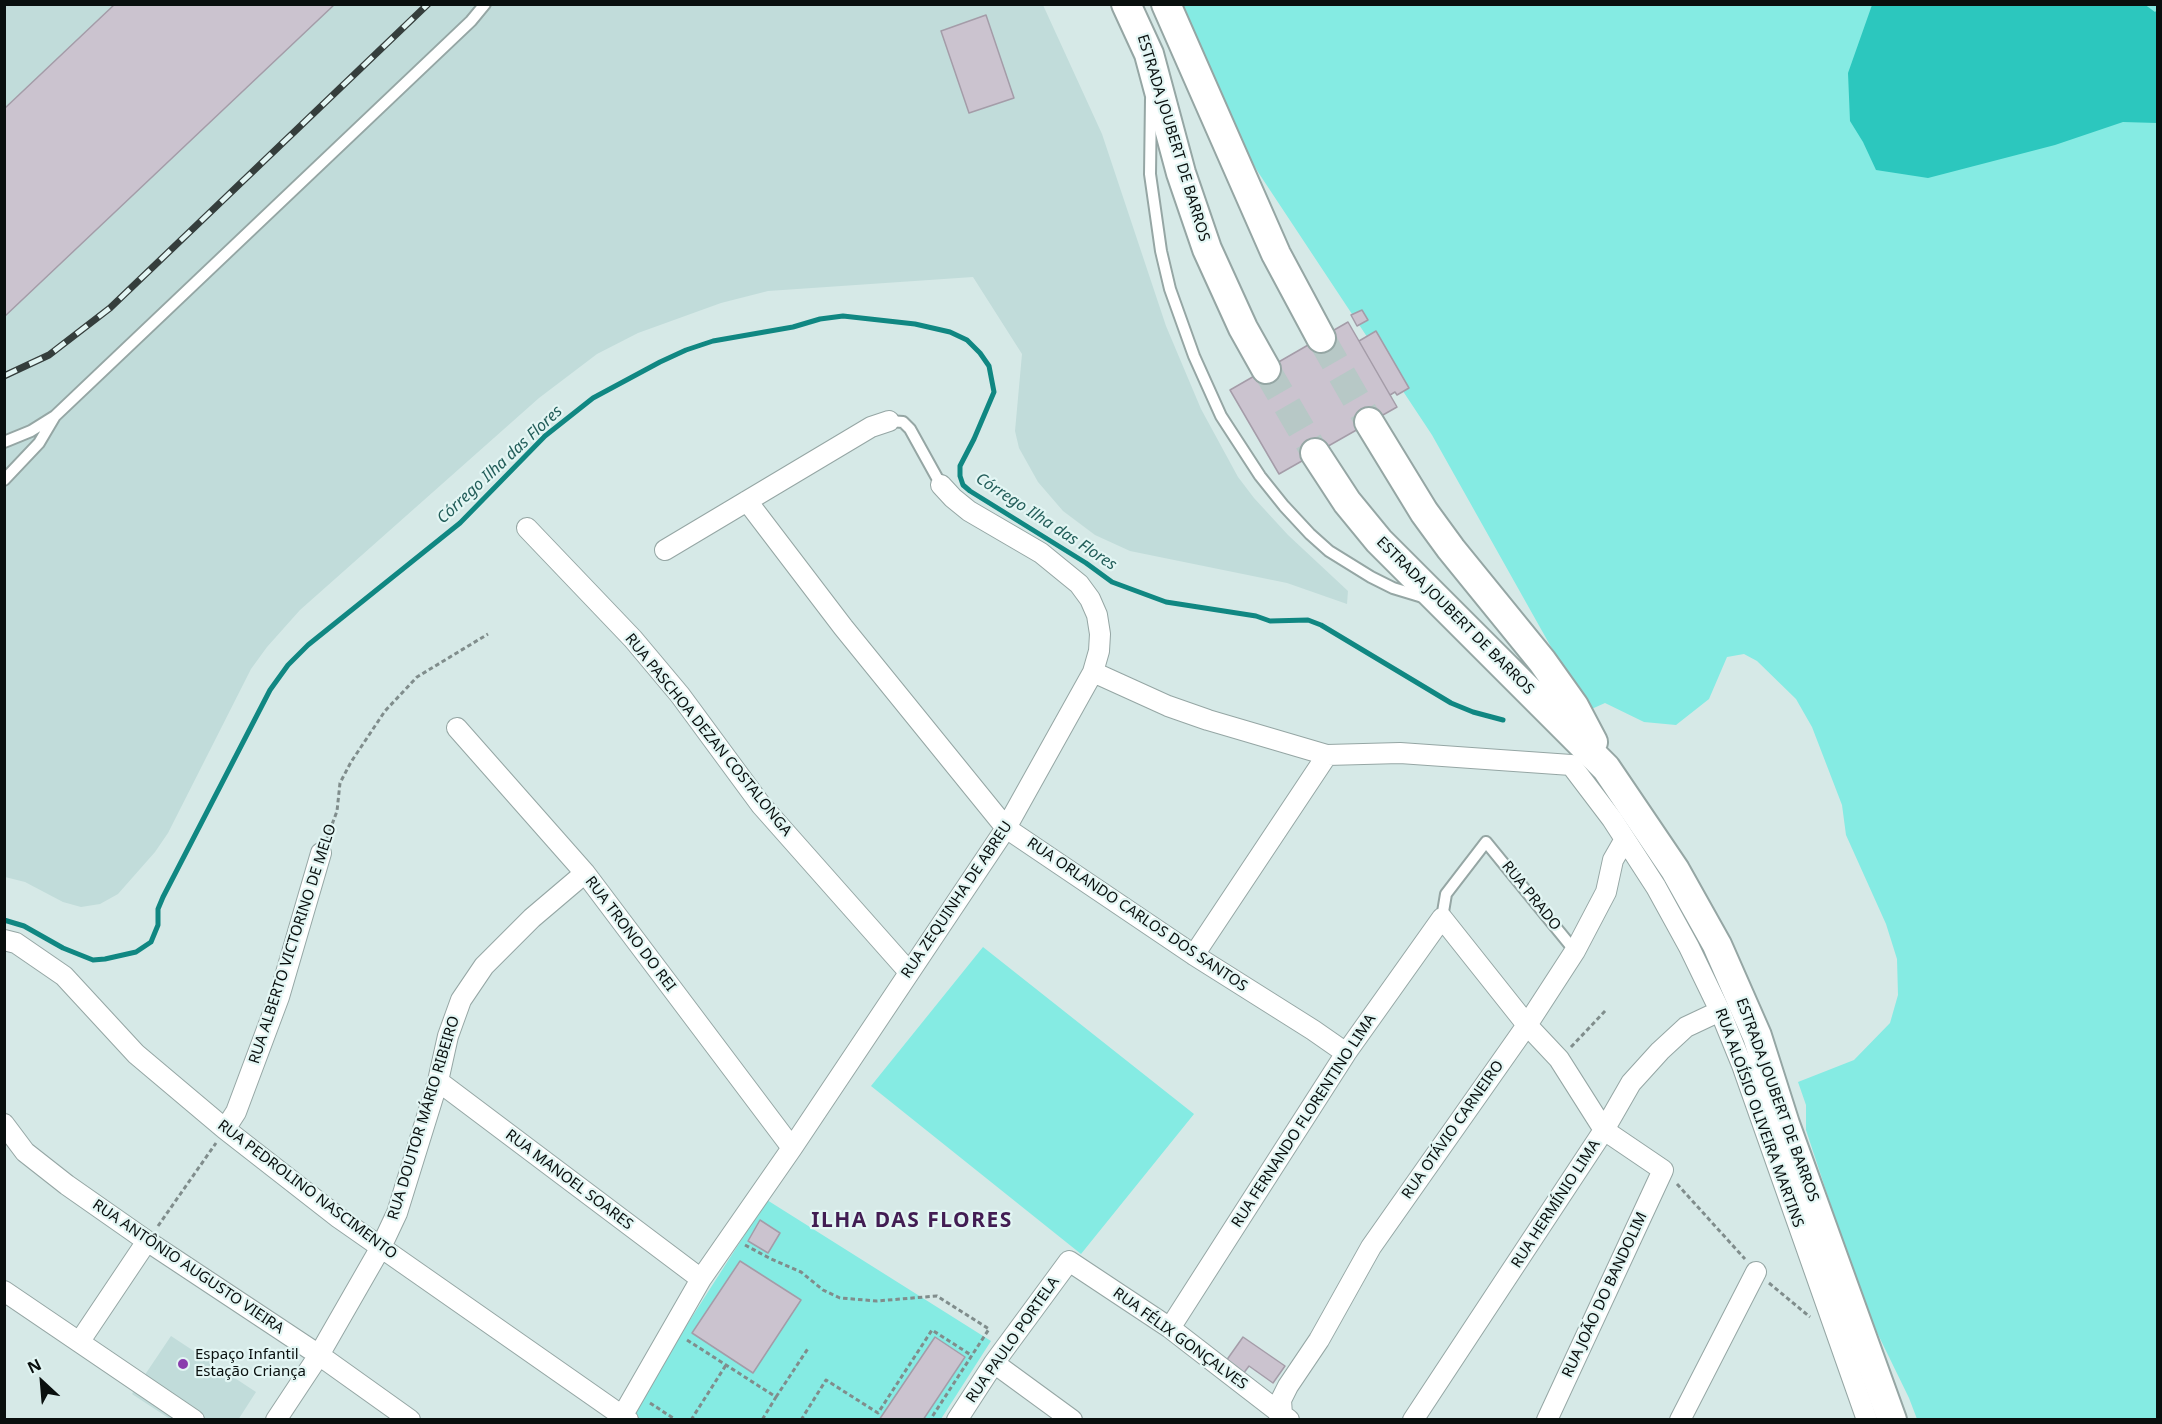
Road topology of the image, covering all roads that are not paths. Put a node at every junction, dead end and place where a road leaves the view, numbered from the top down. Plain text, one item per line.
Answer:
1 (485, 4) edge
2 (1126, 4) edge
3 (1166, 4) edge
4 (1154, 72) junction
5 (1321, 338) tunnel mouth
6 (1266, 369) tunnel mouth
7 (55, 416) junction
8 (889, 421) joint
9 (1370, 422) tunnel mouth
10 (4, 442) edge
11 (1315, 453) tunnel mouth
12 (4, 480) edge
13 (941, 485) joint
14 (747, 501) junction
15 (527, 528) dead end
16 (665, 550) dead end
17 (1441, 602) junction
18 (1093, 672) junction
19 (457, 728) dead end
20 (1327, 756) junction
21 (1606, 768) junction
22 (1006, 828) junction
23 (1625, 839) junction
24 (321, 853) road end
25 (585, 873) junction
26 (1442, 918) junction
27 (4, 940) edge
28 (1575, 951) junction
29 (1194, 955) junction
30 (909, 972) junction
31 (1720, 1011) junction
32 (1527, 1025) junction
33 (1346, 1053) junction
34 (438, 1081) junction
35 (4, 1124) edge
36 (225, 1129) junction
37 (1604, 1130) junction
38 (792, 1148) junction
39 (147, 1241) junction
40 (381, 1247) junction
41 (1069, 1261) joint
42 (1756, 1272) dead end
43 (701, 1279) junction
44 (4, 1291) edge
45 (1170, 1328) junction
46 (80, 1341) junction
47 (319, 1355) junction
48 (993, 1363) junction
49 (624, 1418) edge
50 (1283, 1418) edge
51 (194, 1419) edge
52 (276, 1419) edge
53 (410, 1419) edge
54 (957, 1419) edge
55 (1072, 1419) edge
56 (1413, 1419) edge
57 (1547, 1419) edge
58 (1680, 1419) edge
59 (1867, 1419) edge
60 (1892, 1419) edge

1 - 7 lane
2 - 4 main road, ESTRADA JOUBERT DE BARROS
3 - 5 main road
4 - 6 main road, ESTRADA JOUBERT DE BARROS
4 - 17 lane
7 - 10 lane
7 - 12 lane
8 - 13 lane, RUA ZEQUINHA DE ABREU
8 - 14 street
9 - 21 main road, ESTRADA JOUBERT DE BARROS
11 - 17 main road, ESTRADA JOUBERT DE BARROS
13 - 18 street, RUA ZEQUINHA DE ABREU
14 - 16 street
14 - 22 street, RUA ORLANDO CARLOS DOS SANTOS
15 - 30 street, RUA PASCHOA DEZAN COSTALONGA
17 - 21 main road, ESTRADA JOUBERT DE BARROS
18 - 20 street, RUA ALOÍSIO OLIVEIRA MARTINS
18 - 22 street, RUA ZEQUINHA DE ABREU
19 - 25 street, RUA TRONO DO REI
20 - 23 street, RUA ALOÍSIO OLIVEIRA MARTINS
20 - 29 street
21 - 60 main road, ESTRADA JOUBERT DE BARROS
22 - 29 street, RUA ORLANDO CARLOS DOS SANTOS
22 - 30 street, RUA ZEQUINHA DE ABREU
23 - 28 street, RUA OTÁVIO CARNEIRO
23 - 31 street, RUA ALOÍSIO OLIVEIRA MARTINS
24 - 36 street, RUA ALBERTO VICTORINO DE MELO
25 - 34 street, RUA DOUTOR MÁRIO RIBEIRO
25 - 38 street, RUA TRONO DO REI
26 - 28 lane, RUA PRADO
26 - 32 street
26 - 33 street, RUA FERNANDO FLORENTINO LIMA
27 - 36 street, RUA PEDROLINO NASCIMENTO
28 - 32 street, RUA OTÁVIO CARNEIRO
29 - 33 street, RUA ORLANDO CARLOS DOS SANTOS
30 - 38 street, RUA ZEQUINHA DE ABREU
31 - 37 street, RUA HERMÍNIO LIMA
31 - 59 street, RUA ALOÍSIO OLIVEIRA MARTINS
32 - 37 street
32 - 50 street, RUA OTÁVIO CARNEIRO
33 - 45 street, RUA FERNANDO FLORENTINO LIMA
34 - 40 street, RUA DOUTOR MÁRIO RIBEIRO
34 - 43 street, RUA MANOEL SOARES
35 - 39 street, RUA ANTÔNIO AUGUSTO VIEIRA
36 - 40 street, RUA PEDROLINO NASCIMENTO
37 - 56 street, RUA HERMÍNIO LIMA
37 - 57 street, RUA JOÃO DO BANDOLIM
38 - 43 street, RUA ZEQUINHA DE ABREU
39 - 46 street
39 - 47 street, RUA ANTÔNIO AUGUSTO VIEIRA
40 - 47 street, RUA DOUTOR MÁRIO RIBEIRO
40 - 49 street, RUA PEDROLINO NASCIMENTO
41 - 45 street, RUA FÉLIX GONÇALVES
41 - 48 street, RUA PAULO PORTELA
42 - 58 street
43 - 49 street, RUA ZEQUINHA DE ABREU
44 - 46 street
45 - 50 street, RUA FÉLIX GONÇALVES
46 - 51 street
47 - 52 street, RUA DOUTOR MÁRIO RIBEIRO
47 - 53 street, RUA ANTÔNIO AUGUSTO VIEIRA
48 - 54 street, RUA PAULO PORTELA
48 - 55 street

